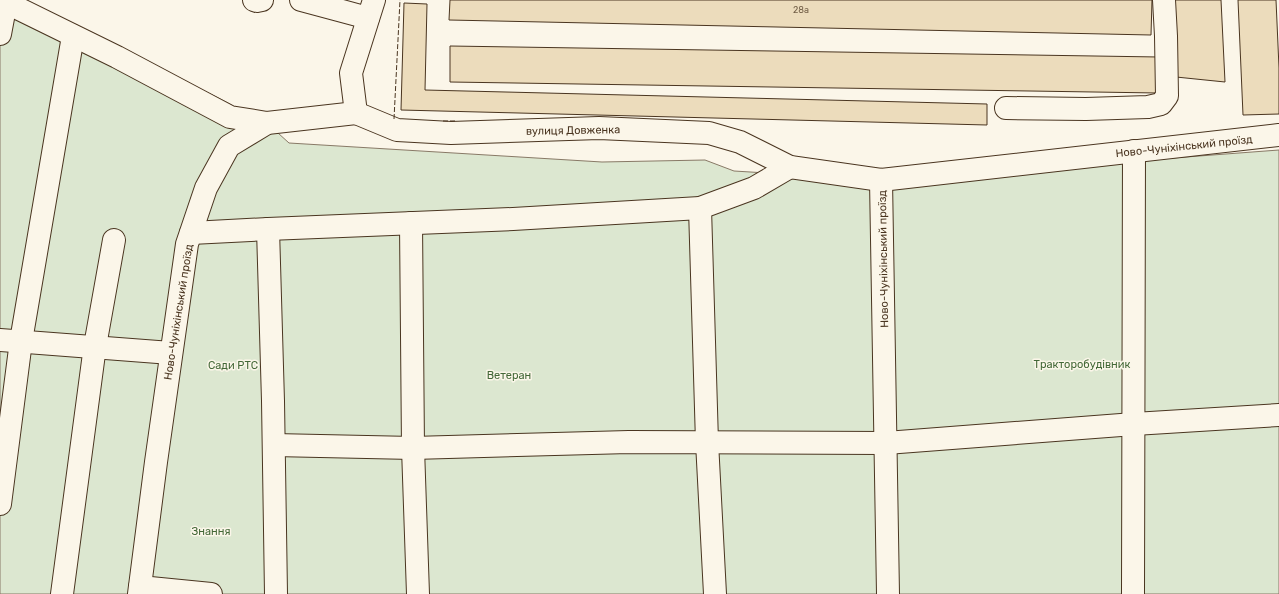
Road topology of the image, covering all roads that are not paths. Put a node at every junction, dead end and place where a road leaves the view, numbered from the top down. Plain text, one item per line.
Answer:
1 (254, 0) edge
2 (262, 0) edge
3 (300, 0) edge
4 (1164, 0) edge
5 (4, 1) edge
6 (371, 9) edge
7 (0, 34) edge
8 (73, 36) junction
9 (1006, 108) dead end
10 (356, 113) junction
11 (267, 123) junction
12 (1279, 136) edge
13 (1134, 151) junction
14 (790, 167) junction
15 (881, 180) junction
16 (700, 208) junction
17 (412, 223) junction
18 (268, 229) junction
19 (190, 234) junction
20 (114, 240) dead end
21 (0, 340) edge
22 (21, 341) junction
23 (95, 346) junction
24 (171, 352) junction
25 (1279, 414) edge
26 (1134, 424) junction
27 (707, 442) junction
28 (886, 443) junction
29 (274, 445) junction
30 (413, 448) junction
31 (0, 504) edge
32 (140, 590) edge
33 (62, 594) edge
34 (211, 594) edge
35 (276, 594) edge
36 (418, 594) edge
37 (715, 594) edge
38 (888, 594) edge
39 (1134, 594) edge

1 - 2 street
3 - 6 street
4 - 9 street
5 - 7 street
5 - 8 street
6 - 10 street
8 - 11 street
8 - 22 street
10 - 11 street, Ново-Чуніхінський проїзд
10 - 14 street, вулиця Довженка
11 - 19 street, Ново-Чуніхінський проїзд
12 - 13 street, Ново-Чуніхінський проїзд
13 - 15 street, Ново-Чуніхінський проїзд
13 - 26 street
14 - 15 street, вулиця Довженка
14 - 16 street
15 - 28 street, Ново-Чуніхінський проїзд
16 - 17 street
16 - 27 street
17 - 18 street
17 - 30 street
18 - 19 street
18 - 29 street
19 - 24 street, Ново-Чуніхінський проїзд
20 - 23 street
21 - 22 street
22 - 23 street
22 - 31 street
23 - 24 street
23 - 33 street
24 - 32 street, Ново-Чуніхінський проїзд
25 - 26 street
26 - 28 street
26 - 39 street
27 - 28 street
27 - 30 street
27 - 37 street
28 - 38 street, Ново-Чуніхінський проїзд
29 - 30 street
29 - 35 street
30 - 36 street
32 - 34 street

